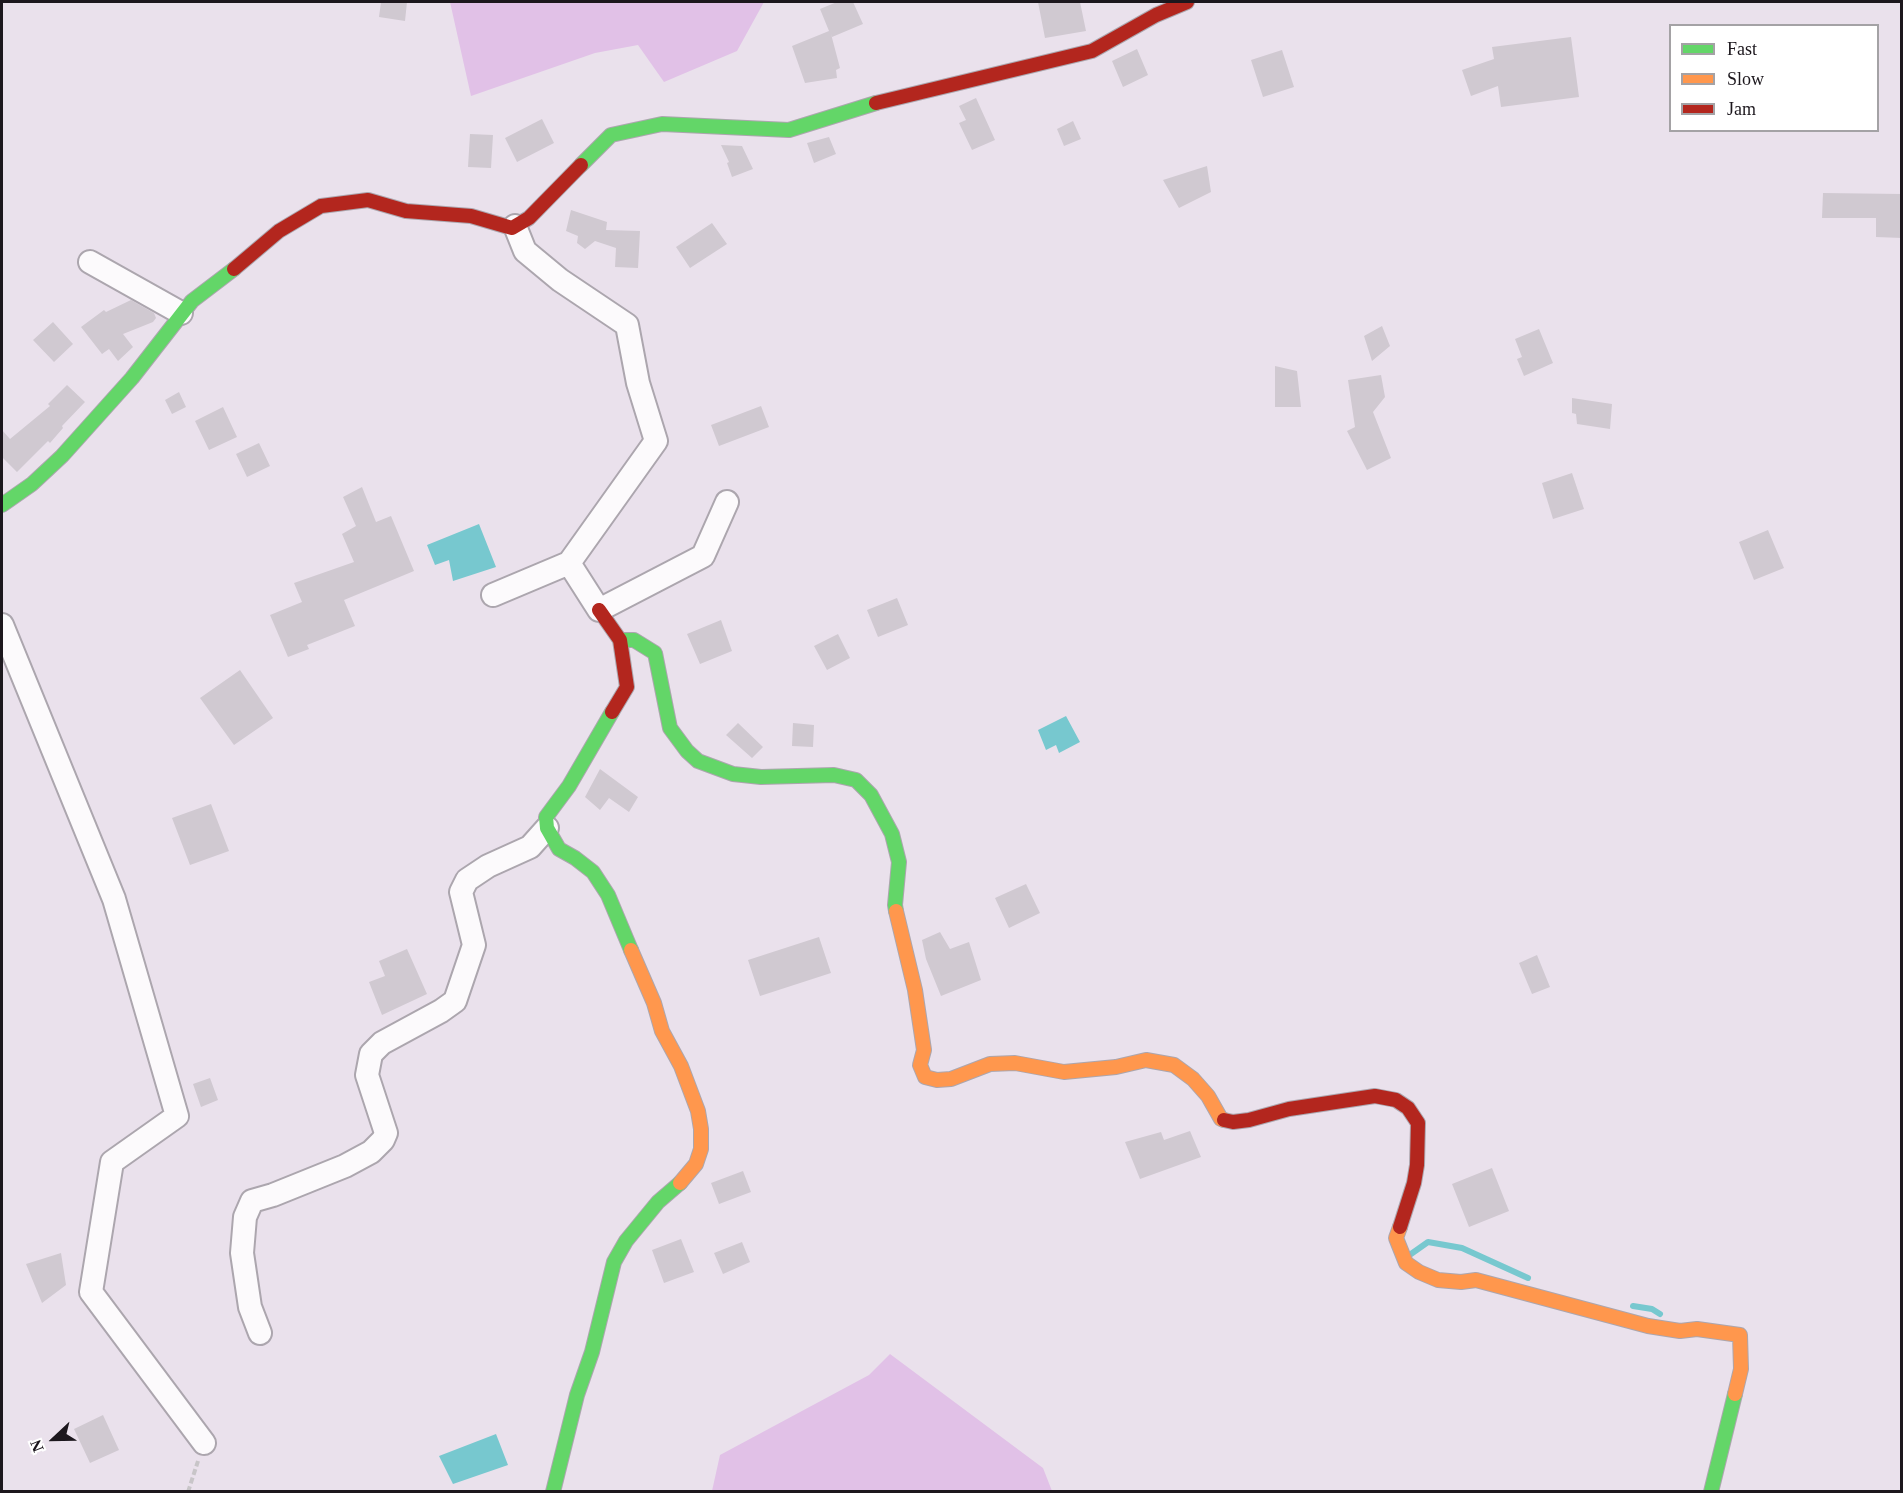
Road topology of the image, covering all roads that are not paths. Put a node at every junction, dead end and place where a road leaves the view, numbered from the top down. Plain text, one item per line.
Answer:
1 (1187, 2) edge
2 (515, 226) junction
3 (90, 262) dead end
4 (181, 313) junction
5 (727, 502) dead end
6 (2, 506) edge
7 (569, 563) junction
8 (493, 595) dead end
9 (598, 610) junction
10 (2, 625) edge
11 (620, 640) junction
12 (547, 828) junction
13 (260, 1333) dead end
14 (204, 1443) road end
15 (553, 1491) edge
16 (1711, 1491) edge

1 - 2 street
2 - 4 street
2 - 7 street
3 - 4 street
4 - 6 street
5 - 9 street
7 - 8 street
7 - 9 street
9 - 11 street
10 - 14 street
11 - 12 street
11 - 16 street
12 - 13 street
12 - 15 street

